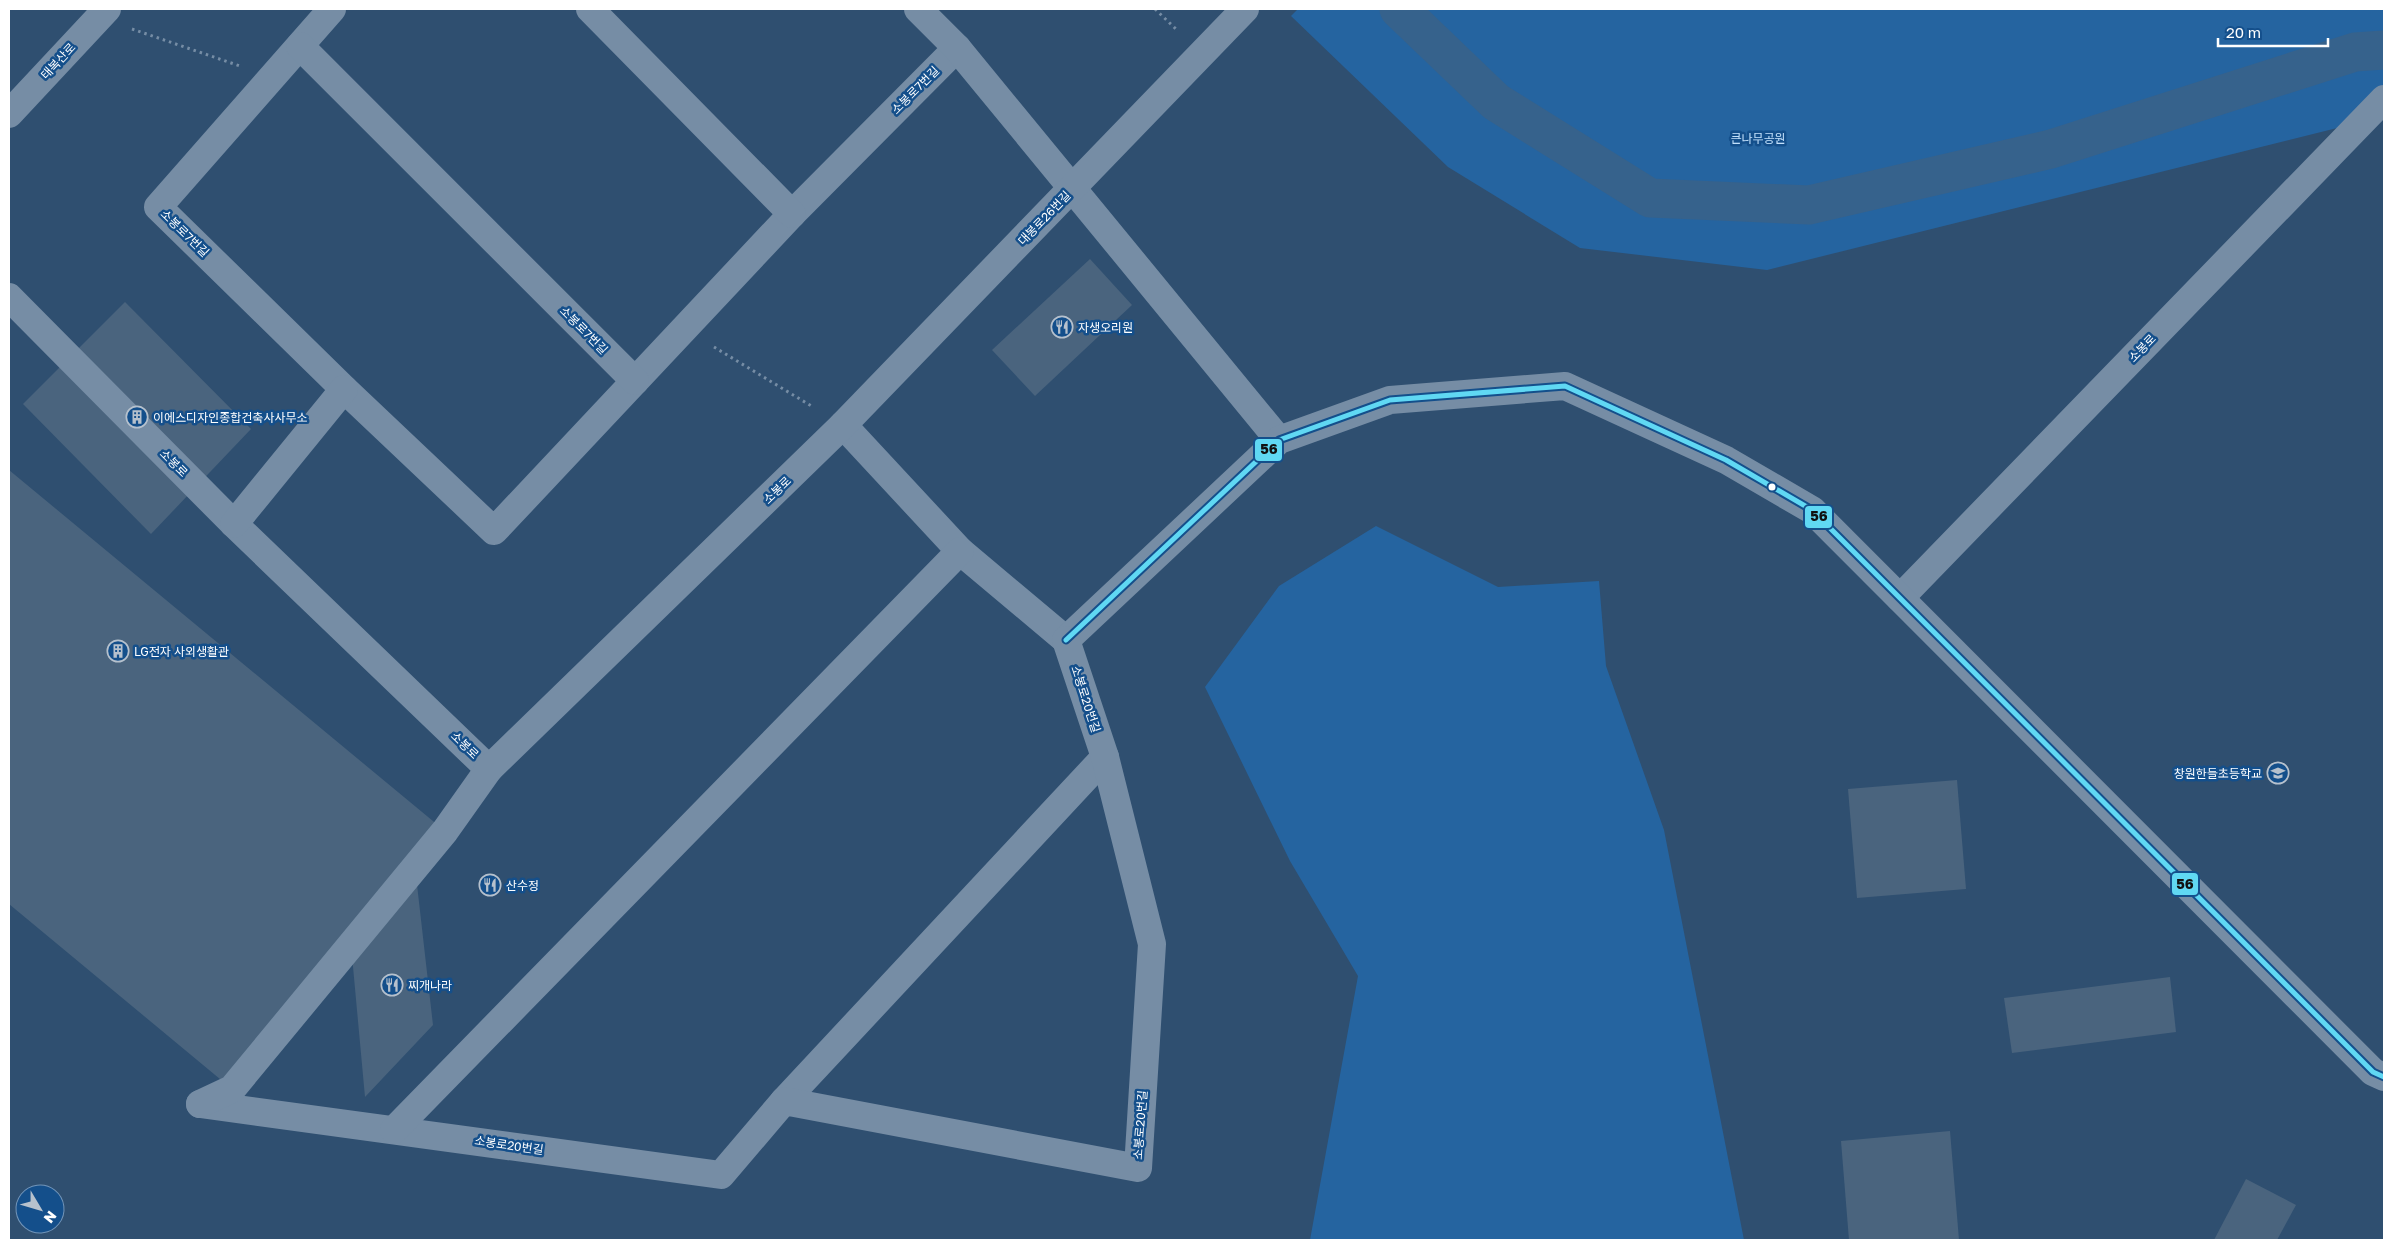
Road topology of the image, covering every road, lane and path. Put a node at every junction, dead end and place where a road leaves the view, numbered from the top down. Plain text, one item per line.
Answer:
1 (332, 9) edge
2 (590, 9) edge
3 (918, 9) edge
4 (1245, 9) edge
5 (103, 13) edge
6 (300, 46) junction
7 (957, 48) junction
8 (274, 77) junction
9 (2384, 99) edge
10 (9, 114) edge
11 (1072, 190) junction
12 (792, 214) junction
13 (9, 297) edge
14 (683, 328) junction
15 (635, 382) junction
16 (344, 389) junction
17 (843, 425) junction
18 (1278, 440) junction
19 (234, 524) junction
20 (960, 551) junction
21 (1900, 598) junction
22 (1066, 640) junction
23 (1105, 757) junction
24 (490, 769) junction
25 (2384, 1077) edge
26 (784, 1101) junction
27 (394, 1130) junction

1 - 6 street, 소봉로7번길
2 - 12 street
3 - 7 street
4 - 11 street, 대봉로26번길
5 - 8 path
5 - 10 street, 태복산로
6 - 8 street, 소봉로7번길
6 - 15 street, 소봉로7번길
7 - 11 street
7 - 12 street, 소봉로7번길
8 - 16 street, 소봉로7번길
9 - 21 street, 소봉로
11 - 17 street, 대봉로26번길
11 - 18 street
12 - 14 street, 소봉로7번길
13 - 19 street, 소봉로
14 - 15 street, 소봉로7번길
14 - 17 path
15 - 16 street, 소봉로7번길
16 - 19 street
17 - 20 street
17 - 24 street, 소봉로
18 - 21 street
18 - 22 street
19 - 24 street, 소봉로
20 - 22 street
20 - 27 street
21 - 25 street
22 - 23 street, 소봉로20번길
23 - 26 street, 소봉로20번길
23 - 26 street, 소봉로20번길
24 - 27 street, 소봉로20번길
26 - 27 street, 소봉로20번길

